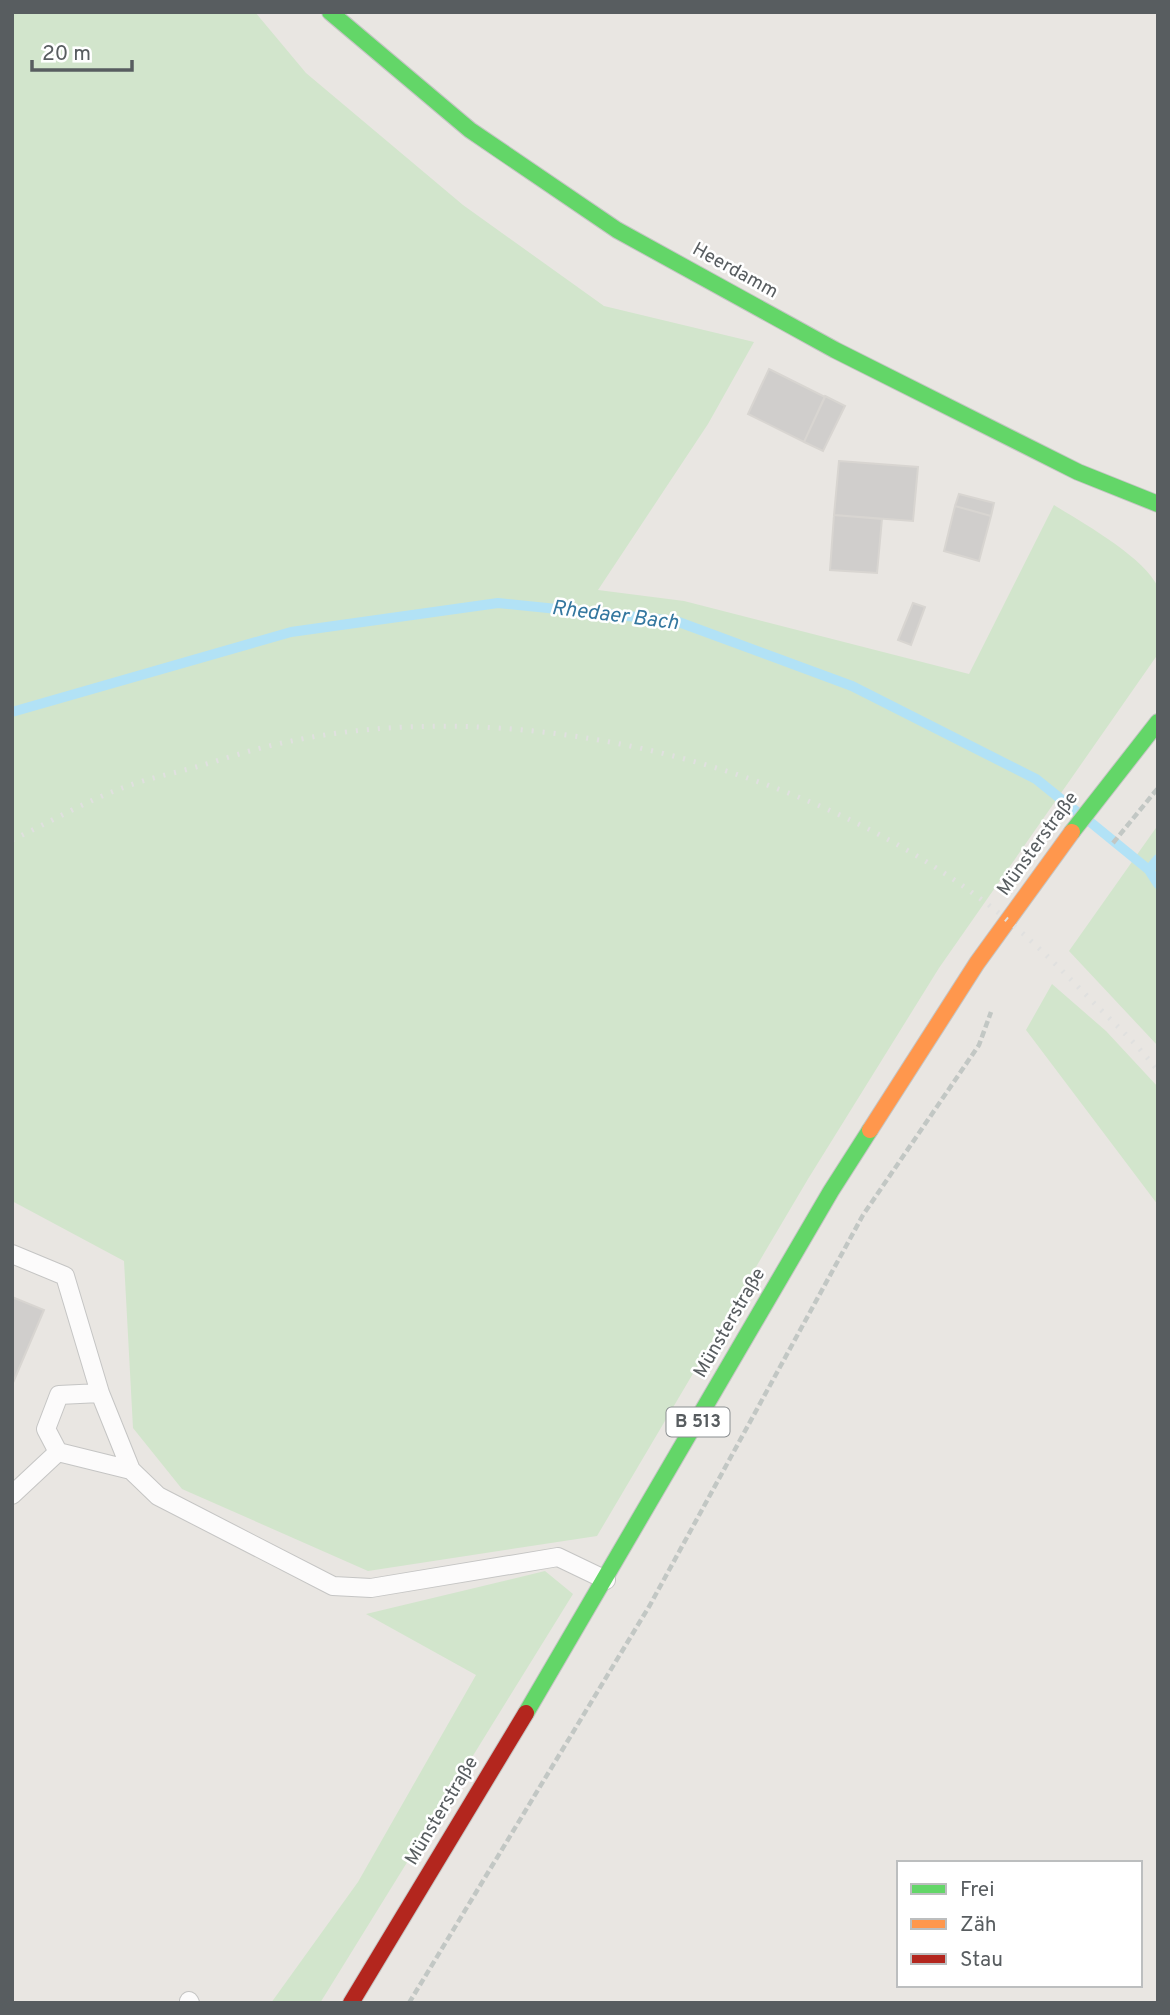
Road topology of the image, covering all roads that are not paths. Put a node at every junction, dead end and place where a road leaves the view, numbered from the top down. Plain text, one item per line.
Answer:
1 (330, 12) edge
2 (1158, 504) edge
3 (1158, 722) edge
4 (12, 1254) edge
5 (100, 1393) junction
6 (58, 1452) junction
7 (131, 1470) junction
8 (12, 1495) edge
9 (606, 1580) junction
10 (351, 2003) edge

1 - 2 main road, Heerdamm
3 - 9 main road, Münsterstraße / B 513
4 - 5 lane
5 - 6 lane
5 - 7 lane
6 - 7 lane
6 - 8 lane
7 - 9 lane
9 - 10 main road, Münsterstraße / B 513

